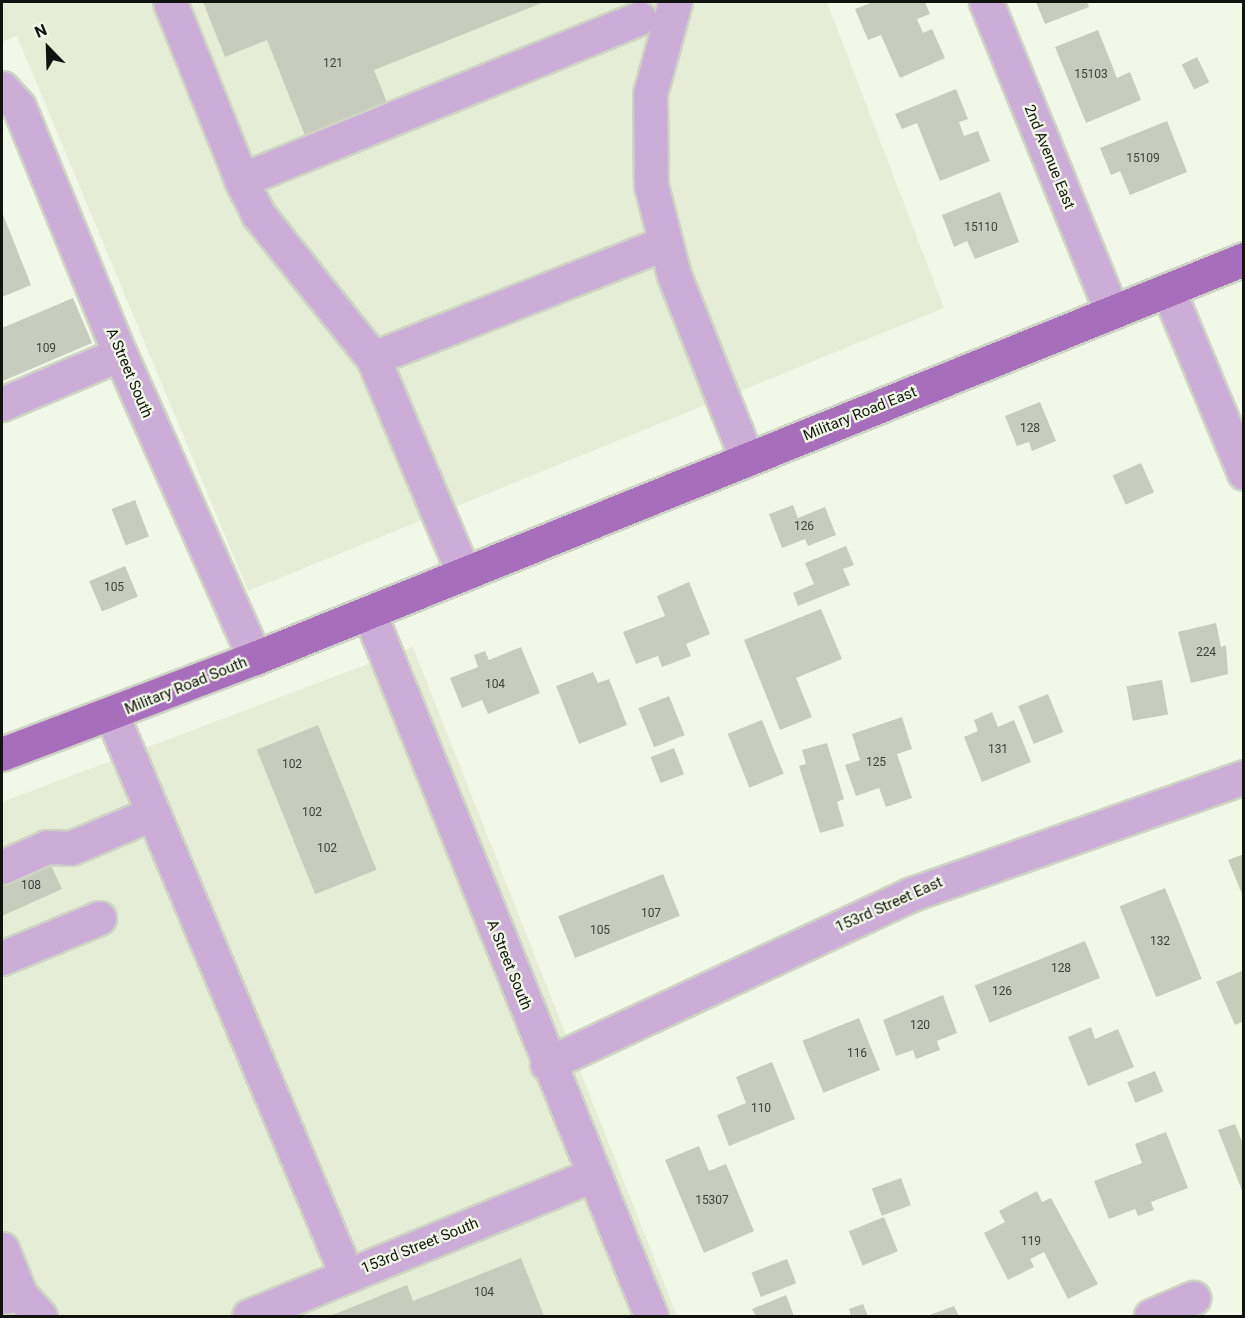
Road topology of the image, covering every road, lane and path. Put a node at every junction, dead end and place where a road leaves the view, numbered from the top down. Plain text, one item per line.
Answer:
1 (170, 2) edge
2 (675, 2) edge
3 (986, 2) edge
4 (636, 10) edge
5 (657, 60) junction
6 (3, 88) edge
7 (242, 180) junction
8 (663, 244) junction
9 (1244, 259) edge
10 (1168, 290) junction
11 (1112, 312) junction
12 (120, 354) junction
13 (373, 358) junction
14 (2, 404) edge
15 (747, 459) junction
16 (1244, 473) edge
17 (464, 574) junction
18 (369, 612) junction
19 (255, 658) junction
20 (112, 715) junction
21 (2, 754) edge
22 (1244, 777) edge
23 (153, 813) junction
24 (2, 867) edge
25 (99, 918) dead end
26 (2, 958) edge
27 (547, 1064) junction
28 (591, 1176) junction
29 (2, 1249) edge
30 (347, 1276) junction
31 (1193, 1298) dead end
32 (20, 1302) edge
33 (249, 1317) edge
34 (651, 1317) edge
35 (1151, 1317) edge

1 - 7 street
2 - 5 street
3 - 11 street, 2nd Avenue East
4 - 5 street
4 - 7 street
5 - 8 street
6 - 12 street, A Street South
7 - 13 street
8 - 13 street
8 - 15 street
9 - 10 main road, Military Road East
10 - 11 main road, Military Road East
10 - 16 street
11 - 15 main road, Military Road East
12 - 14 street
12 - 19 street, A Street South
13 - 17 street
15 - 17 main road, Military Road East
17 - 18 main road, Military Road East
18 - 19 main road, Military Road South
18 - 27 street, A Street South
19 - 20 main road, Military Road South
20 - 21 main road, Military Road South
20 - 23 street
22 - 27 street, 153rd Street East
23 - 24 street
23 - 30 street
25 - 26 street
27 - 28 street, A Street South
28 - 30 street, 153rd Street South
28 - 34 street, A Street South
29 - 32 street
30 - 33 street, 153rd Street South
31 - 35 street

